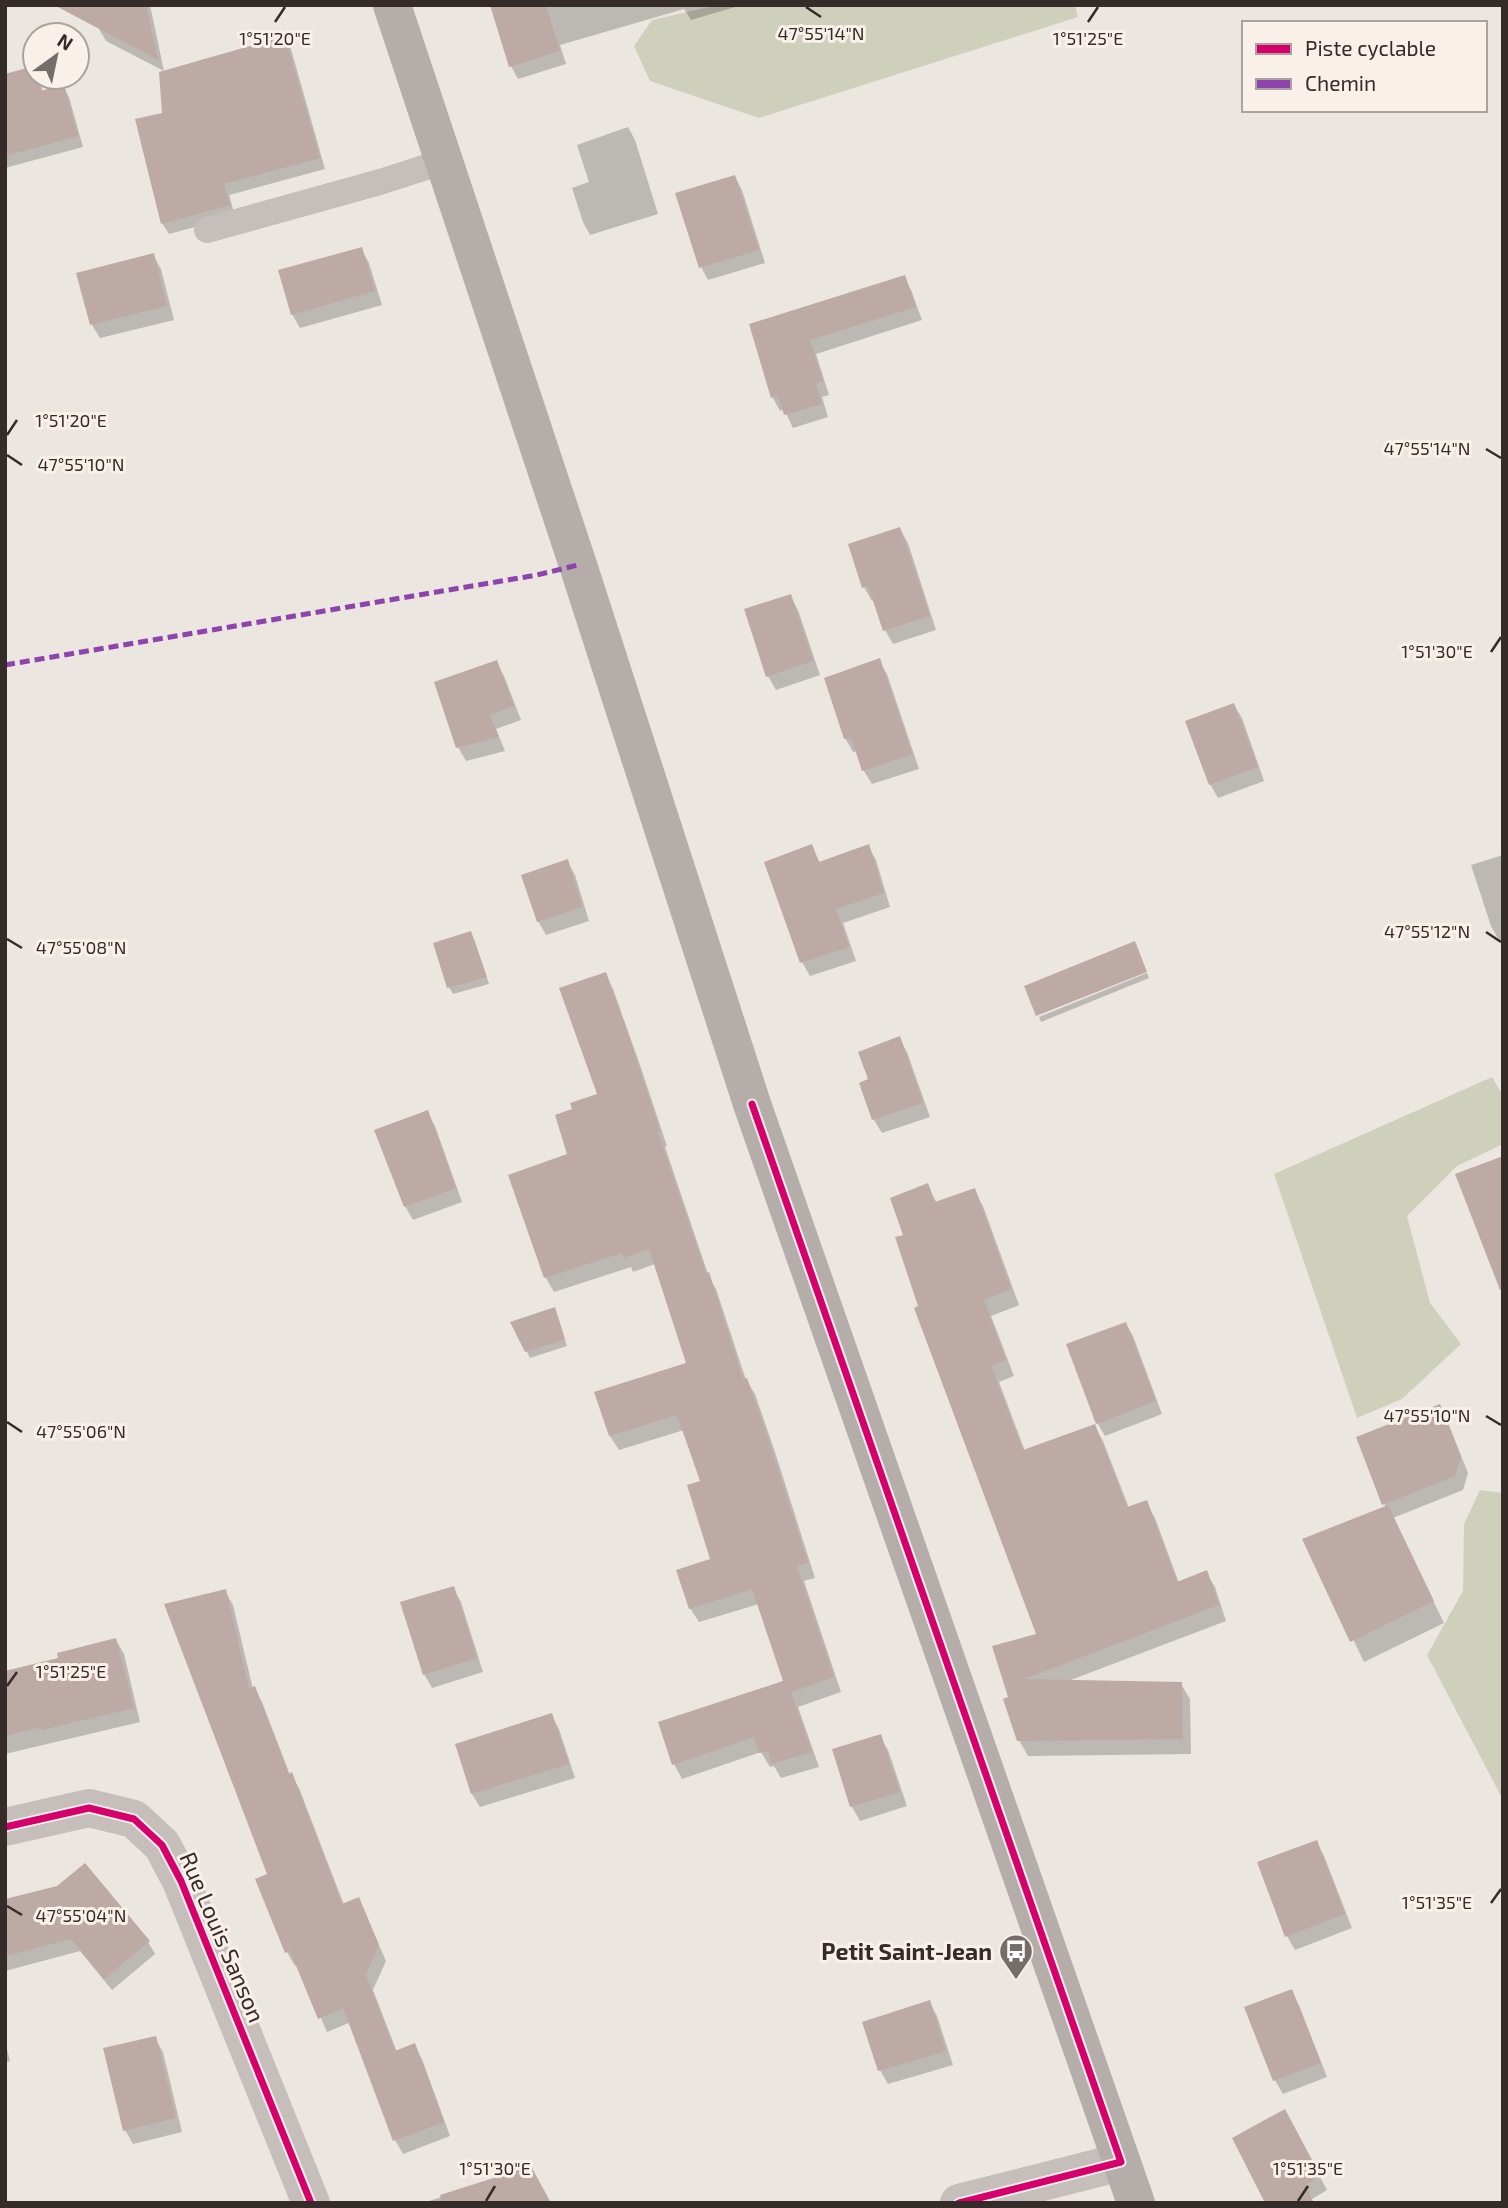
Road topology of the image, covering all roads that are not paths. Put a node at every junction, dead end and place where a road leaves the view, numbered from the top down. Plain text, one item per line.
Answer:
1 (393, 5) edge
2 (445, 161) junction
3 (206, 230) dead end
4 (5, 1828) edge
5 (1121, 2161) junction
6 (311, 2203) edge
7 (959, 2203) edge
8 (1136, 2203) edge

1 - 2 main road
2 - 3 lane
2 - 5 main road
4 - 6 street, Rue Louis Sanson
5 - 7 street
5 - 8 main road

